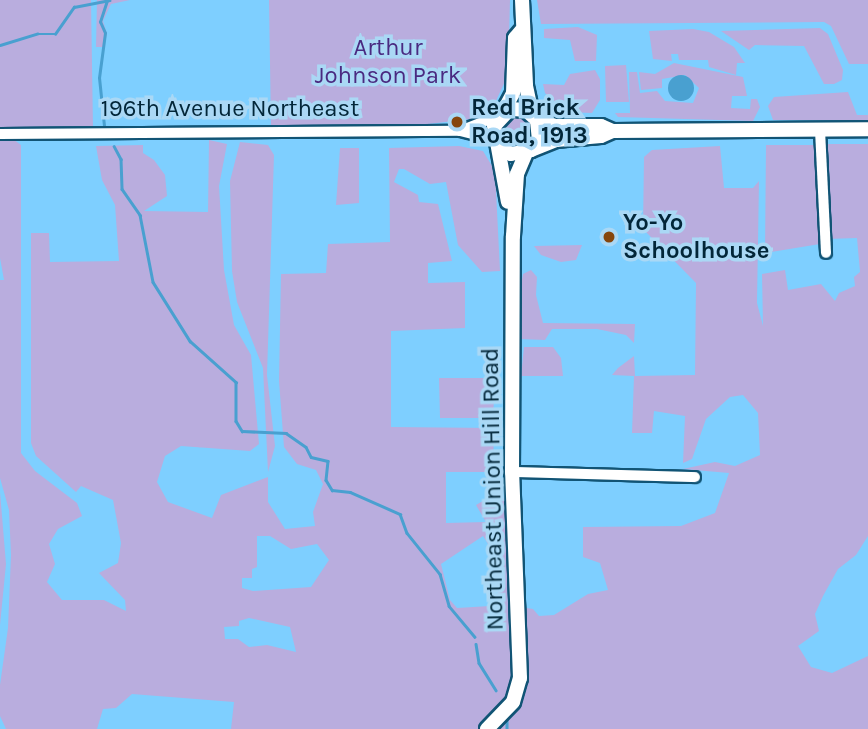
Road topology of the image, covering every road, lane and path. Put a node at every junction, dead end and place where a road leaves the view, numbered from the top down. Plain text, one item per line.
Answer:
1 (522, 0) edge
2 (522, 31) junction
3 (502, 113) junction
4 (535, 117) junction
5 (868, 129) edge
6 (820, 130) junction
7 (460, 131) junction
8 (613, 131) junction
9 (0, 134) edge
10 (496, 143) junction
11 (528, 152) junction
12 (513, 236) junction
13 (826, 253) dead end
14 (512, 472) junction
15 (695, 477) dead end
16 (487, 729) edge

1 - 2 street
2 - 3 street
2 - 4 street
3 - 4 street
3 - 7 street, 196th Avenue Northeast
3 - 10 street
4 - 8 street
4 - 11 street
5 - 6 street
6 - 8 street
6 - 13 street
7 - 9 street, 196th Avenue Northeast
7 - 10 street, 196th Avenue Northeast
8 - 11 street
10 - 11 street
10 - 12 street, Northeast Union Hill Road
11 - 12 street, Northeast Union Hill Road
12 - 14 street, Northeast Union Hill Road
14 - 15 street
14 - 16 street, Northeast Union Hill Road

